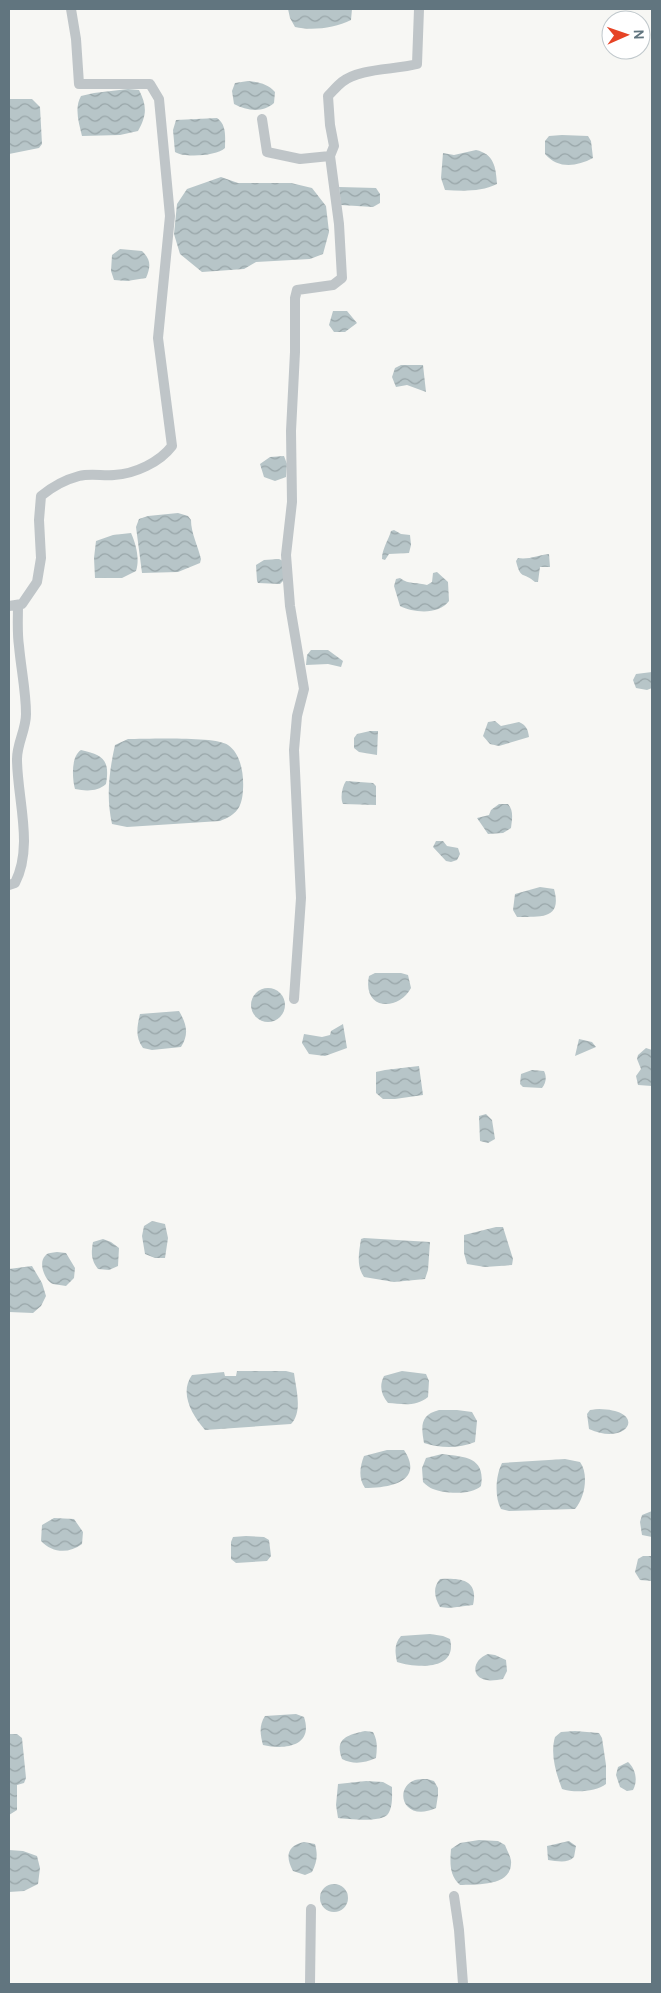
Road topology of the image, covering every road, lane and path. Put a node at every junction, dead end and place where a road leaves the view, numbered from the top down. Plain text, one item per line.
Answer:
1 (71, 9) edge
2 (419, 9) edge
3 (262, 119) dead end
4 (330, 156) junction
5 (13, 605) edge
6 (9, 885) edge
7 (294, 1000) dead end
8 (454, 1896) dead end
9 (311, 1909) dead end
10 (310, 1984) edge
11 (463, 1984) edge

1 - 5 street
2 - 4 street
3 - 4 street
4 - 7 street
5 - 6 street
8 - 11 street
9 - 10 street

